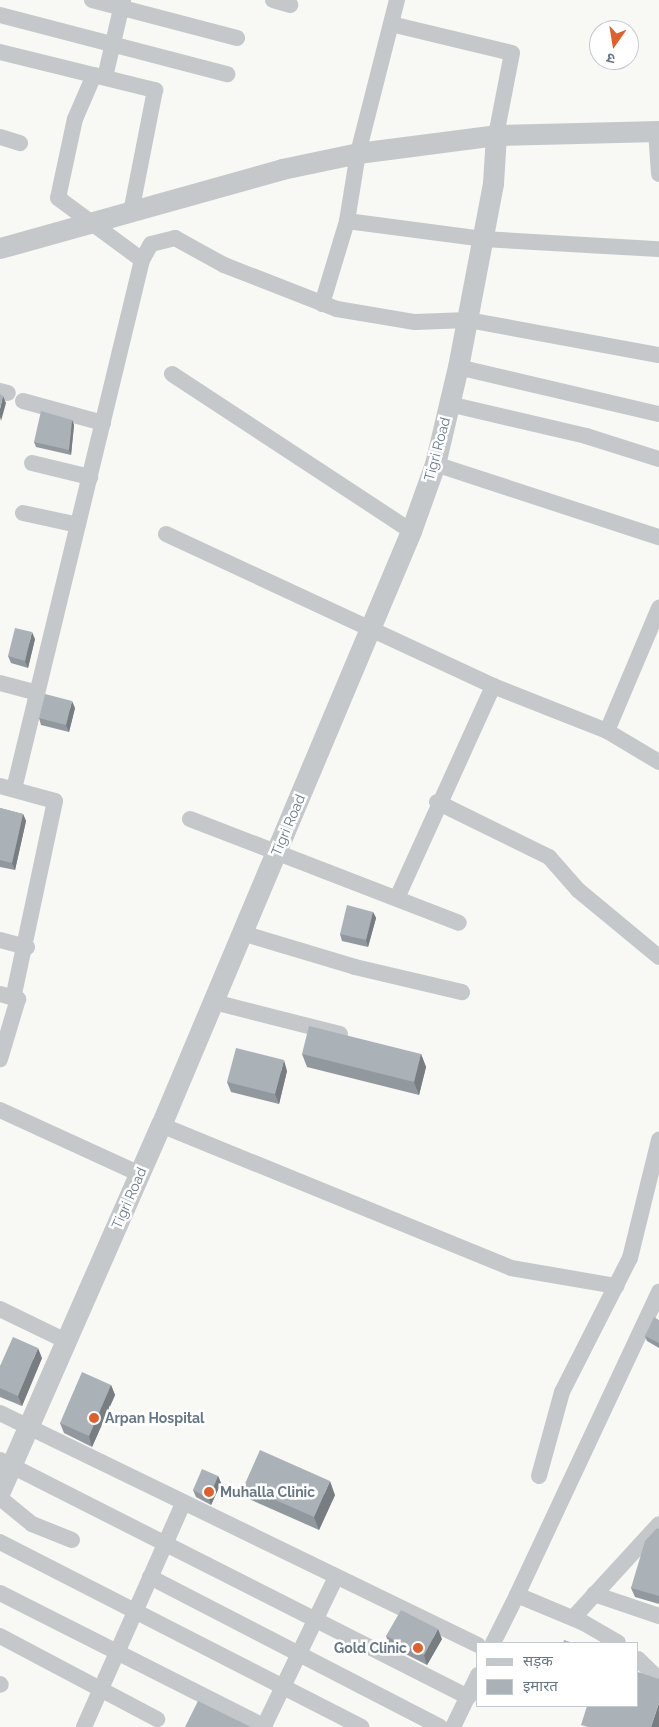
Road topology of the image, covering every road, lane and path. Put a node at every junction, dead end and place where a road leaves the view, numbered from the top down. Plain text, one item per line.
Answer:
1 (92, 0) edge
2 (274, 0) edge
3 (397, 0) edge
4 (122, 4) edge
5 (290, 4) dead end
6 (0, 15) edge
7 (391, 24) junction
8 (237, 38) dead end
9 (113, 45) junction
10 (0, 52) edge
11 (227, 74) dead end
12 (100, 76) junction
13 (658, 131) edge
14 (496, 134) junction
15 (0, 137) edge
16 (20, 143) dead end
17 (358, 153) junction
18 (659, 174) edge
19 (131, 212) junction
20 (347, 221) junction
21 (94, 224) junction
22 (483, 239) junction
23 (0, 248) edge
24 (659, 249) edge
25 (142, 260) junction
26 (322, 304) junction
27 (468, 320) junction
28 (659, 355) edge
29 (458, 367) junction
30 (172, 374) dead end
31 (23, 401) dead end
32 (449, 404) junction
33 (659, 414) edge
34 (103, 423) junction
35 (659, 459) edge
36 (32, 464) dead end
37 (435, 464) junction
38 (90, 477) junction
39 (23, 512) dead end
40 (78, 525) junction
41 (411, 531) junction
42 (166, 534) dead end
43 (659, 537) edge
44 (659, 608) edge
45 (372, 630) junction
46 (0, 683) edge
47 (492, 686) junction
48 (37, 693) junction
49 (607, 731) junction
50 (659, 762) edge
51 (7, 787) edge
52 (438, 802) junction
53 (190, 819) dead end
54 (277, 850) junction
55 (397, 898) junction
56 (459, 923) dead end
57 (242, 933) junction
58 (0, 940) edge
59 (27, 947) junction
60 (659, 957) edge
61 (462, 992) dead end
62 (7, 996) edge
63 (214, 1002) junction
64 (357, 1038) edge
65 (0, 1059) edge
66 (0, 1110) edge
67 (161, 1125) junction
68 (659, 1140) edge
69 (140, 1174) junction
70 (616, 1286) junction
71 (659, 1292) edge
72 (0, 1309) edge
73 (66, 1341) junction
74 (0, 1413) edge
75 (29, 1427) junction
76 (6, 1463) edge
77 (539, 1476) dead end
78 (0, 1491) edge
79 (0, 1498) edge
80 (183, 1504) junction
81 (659, 1524) edge
82 (72, 1540) dead end
83 (0, 1542) edge
84 (166, 1543) junction
85 (150, 1577) junction
86 (336, 1577) junction
87 (0, 1594) edge
88 (594, 1594) junction
89 (517, 1595) junction
90 (135, 1611) junction
91 (659, 1616) edge
92 (574, 1618) junction
93 (316, 1619) junction
94 (0, 1636) edge
95 (494, 1642) edge
96 (616, 1642) edge
97 (477, 1645) edge
98 (117, 1652) junction
99 (300, 1653) junction
100 (639, 1660) edge
101 (477, 1677) edge
102 (659, 1679) edge
103 (283, 1687) junction
104 (101, 1689) junction
105 (468, 1697) junction
106 (157, 1719) dead end
107 (84, 1727) edge
108 (265, 1727) edge
109 (362, 1727) edge
110 (440, 1727) edge
111 (453, 1727) edge

1 - 4 street
2 - 5 street
3 - 7 street
4 - 8 street
4 - 9 street
6 - 9 street
7 - 14 street
7 - 17 street
9 - 11 street
9 - 12 street
10 - 12 street
12 - 19 street
12 - 21 street
13 - 14 street
13 - 18 street
14 - 17 street
14 - 22 street, Tigri Road
15 - 16 street
17 - 19 street
17 - 20 street
19 - 21 street
20 - 22 street
20 - 26 street
21 - 23 street
21 - 25 street
22 - 24 street
22 - 27 street, Tigri Road
25 - 26 street
25 - 34 street
26 - 27 street
27 - 28 street
27 - 29 street, Tigri Road
29 - 32 street, Tigri Road
29 - 33 street
30 - 41 street
31 - 34 street
32 - 35 street
32 - 37 street, Tigri Road
34 - 38 street
36 - 38 street
37 - 41 street, Tigri Road
37 - 43 street
38 - 40 street
39 - 40 street
40 - 48 street
41 - 45 street, Tigri Road
42 - 45 street
44 - 49 street
45 - 47 street
45 - 54 street, Tigri Road
46 - 48 street
47 - 49 street
47 - 52 street
48 - 51 street
49 - 50 street
51 - 59 street
52 - 55 street
52 - 60 street
53 - 54 street
54 - 55 street
54 - 57 street, Tigri Road
55 - 56 street
57 - 61 street
57 - 63 street, Tigri Road
58 - 59 street
59 - 62 street
62 - 65 street
63 - 64 street
63 - 67 street, Tigri Road
66 - 69 street
67 - 69 street, Tigri Road
67 - 70 street
68 - 70 street
69 - 73 street, Tigri Road
70 - 77 street
71 - 89 street
72 - 73 street
73 - 75 street, Tigri Road
74 - 75 street
75 - 76 street, Tigri Road
75 - 80 street
76 - 78 street, Tigri Road
76 - 84 street
79 - 82 street
80 - 84 street
80 - 86 street
81 - 88 street
83 - 90 street
84 - 85 street
84 - 93 street
85 - 90 street
85 - 99 street
86 - 93 street
86 - 97 street
87 - 98 street
88 - 91 street
88 - 92 street
89 - 92 street
89 - 95 street
90 - 98 street
90 - 103 street
92 - 96 street
93 - 99 street
93 - 105 street
94 - 104 street
98 - 104 street
98 - 108 street
99 - 103 street
99 - 110 street
100 - 102 street
101 - 105 street
103 - 108 street
103 - 109 street
104 - 106 street
104 - 107 street
105 - 111 street

